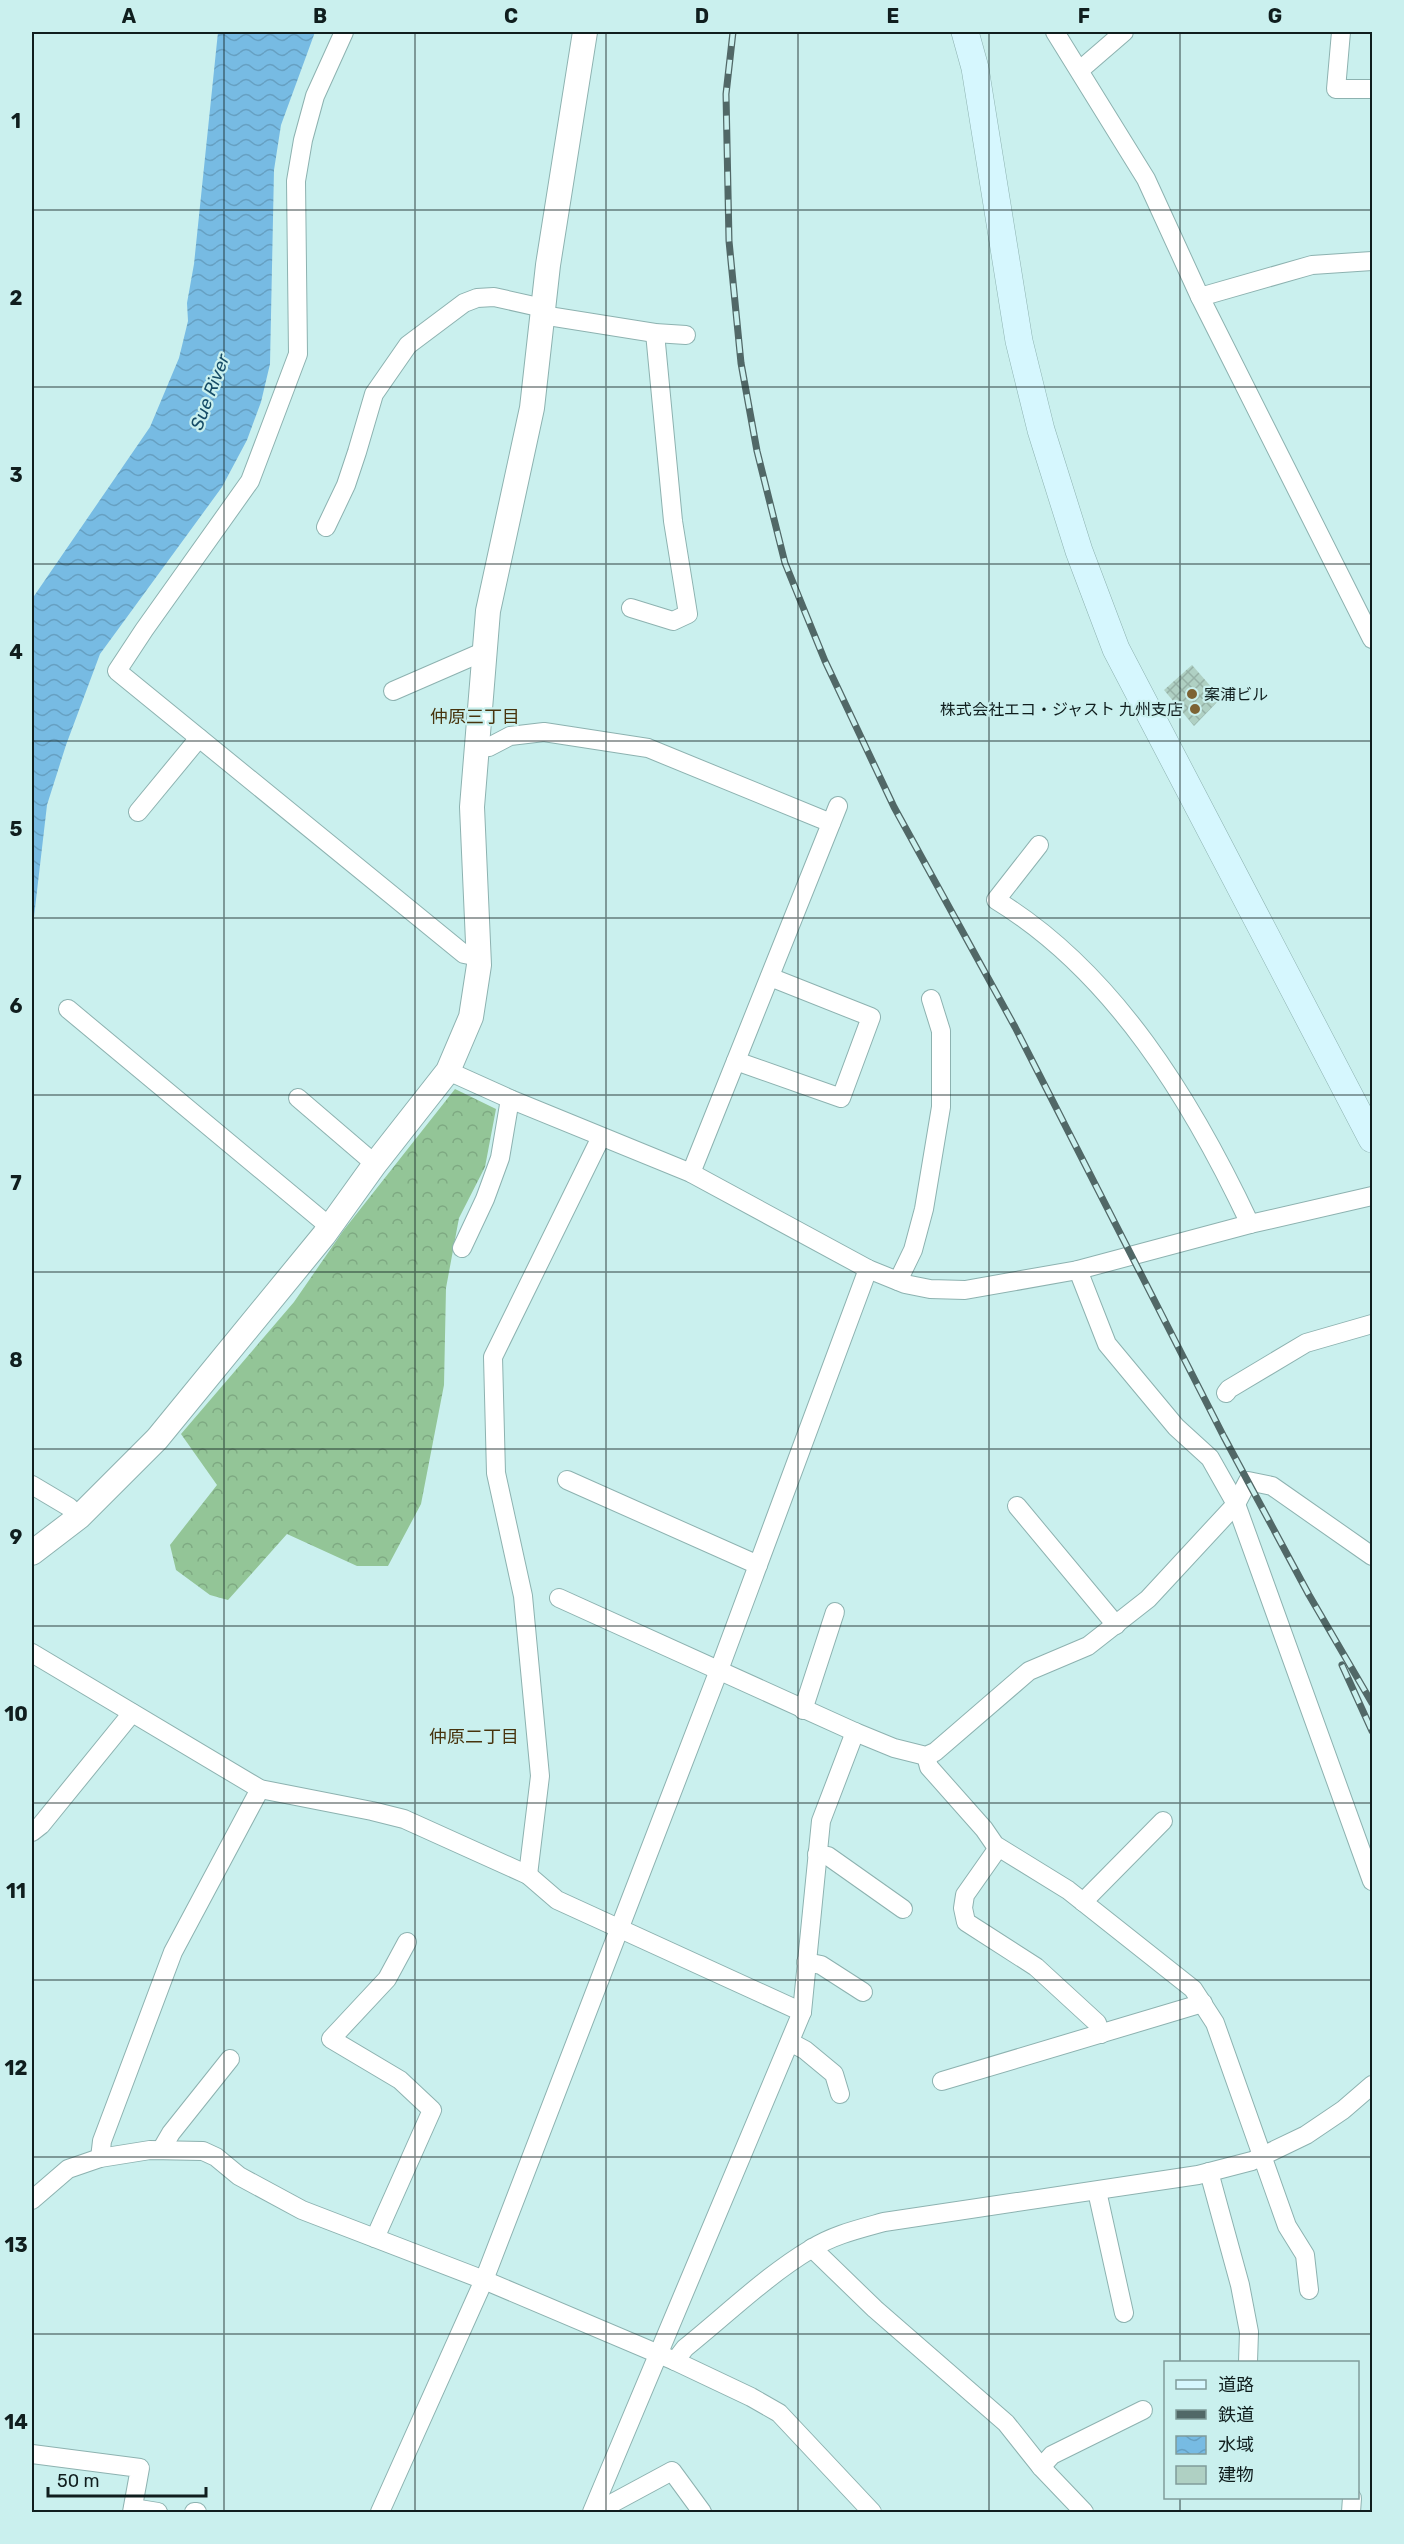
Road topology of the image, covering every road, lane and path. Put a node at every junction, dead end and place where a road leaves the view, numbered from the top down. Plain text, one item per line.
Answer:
1 (344, 32) edge
2 (585, 32) edge
3 (965, 32) edge
4 (1055, 32) edge
5 (1124, 32) edge
6 (1341, 32) edge
7 (1080, 70) junction
8 (1372, 89) edge
9 (1372, 261) edge
10 (1200, 297) junction
11 (543, 312) junction
12 (655, 333) junction
13 (686, 335) dead end
14 (326, 527) dead end
15 (631, 608) dead end
16 (1370, 628) edge
17 (485, 651) junction
18 (393, 691) dead end
19 (199, 738) junction
20 (476, 748) junction
21 (838, 806) dead end
22 (138, 812) dead end
23 (831, 823) junction
24 (1038, 845) dead end
25 (479, 957) junction
26 (770, 977) junction
27 (931, 999) dead end
28 (68, 1009) dead end
29 (736, 1061) junction
30 (448, 1071) junction
31 (298, 1098) dead end
32 (510, 1099) junction
33 (601, 1137) junction
34 (1372, 1139) edge
35 (375, 1164) junction
36 (691, 1173) junction
37 (1372, 1196) edge
38 (1250, 1224) junction
39 (330, 1227) junction
40 (462, 1248) dead end
41 (868, 1269) junction
42 (1078, 1270) junction
43 (898, 1281) junction
44 (1372, 1324) edge
45 (1226, 1393) dead end
46 (567, 1480) dead end
47 (32, 1485) edge
48 (1236, 1504) junction
49 (1017, 1506) dead end
50 (79, 1517) junction
51 (32, 1553) edge
52 (1372, 1556) edge
53 (758, 1565) junction
54 (559, 1598) dead end
55 (835, 1612) dead end
56 (1116, 1625) junction
57 (32, 1653) edge
58 (719, 1670) junction
59 (803, 1710) junction
60 (132, 1713) junction
61 (855, 1732) junction
62 (926, 1756) junction
63 (260, 1789) junction
64 (1162, 1821) dead end
65 (32, 1832) edge
66 (998, 1848) junction
67 (817, 1854) junction
68 (528, 1875) junction
69 (1372, 1881) edge
70 (1083, 1902) junction
71 (903, 1909) dead end
72 (619, 1929) junction
73 (407, 1942) dead end
74 (806, 1962) junction
75 (863, 1992) dead end
76 (1203, 2003) junction
77 (802, 2012) junction
78 (1101, 2034) junction
79 (790, 2042) junction
80 (230, 2059) dead end
81 (942, 2081) dead end
82 (1372, 2085) edge
83 (840, 2094) dead end
84 (161, 2150) junction
85 (1262, 2157) junction
86 (100, 2158) junction
87 (1209, 2172) junction
88 (1097, 2191) junction
89 (32, 2200) edge
90 (375, 2238) junction
91 (812, 2248) junction
92 (484, 2280) junction
93 (1309, 2290) dead end
94 (1124, 2313) dead end
95 (667, 2358) junction
96 (1248, 2361) edge
97 (1143, 2410) dead end
98 (32, 2454) edge
99 (1041, 2467) junction
100 (133, 2510) edge
101 (158, 2512) edge
102 (380, 2512) edge
103 (594, 2512) edge
104 (702, 2512) edge
105 (872, 2512) edge
106 (1084, 2512) edge

1 - 19 street
2 - 11 street
3 - 34 main road
4 - 7 street
5 - 7 street
6 - 8 street
7 - 10 street
9 - 10 street
10 - 16 street
11 - 12 street
11 - 14 street
11 - 17 street
12 - 13 street
12 - 15 street
17 - 18 street
17 - 20 street
19 - 22 street
19 - 25 street
20 - 23 street
20 - 25 street
21 - 23 street
23 - 26 street
24 - 38 street
25 - 30 street
26 - 29 street
26 - 29 street
27 - 43 street
28 - 39 street
29 - 36 street
30 - 32 street
30 - 35 street
31 - 35 street
32 - 33 street
32 - 40 street
33 - 36 street
33 - 68 street
35 - 39 street
36 - 41 street
37 - 38 street
38 - 42 street
39 - 50 street
41 - 43 street
41 - 53 street
42 - 43 street
42 - 48 street
44 - 45 street
46 - 53 street
47 - 50 street
48 - 52 street
48 - 56 street
48 - 69 street
49 - 56 street
50 - 51 street
53 - 58 street
54 - 58 street
55 - 59 street
56 - 62 street
57 - 60 street
58 - 59 street
58 - 72 street
59 - 61 street
60 - 63 street
60 - 65 street
61 - 62 street
61 - 67 street
62 - 66 street
63 - 68 street
63 - 86 street
64 - 70 street
66 - 70 street
66 - 78 street
67 - 71 street
67 - 74 street
68 - 72 street
70 - 76 street
72 - 77 street
72 - 92 street
73 - 90 street
74 - 75 street
74 - 77 street
76 - 78 street
76 - 85 street
77 - 79 street
78 - 81 street
79 - 83 street
79 - 95 street
80 - 84 street
82 - 85 street
84 - 86 street
84 - 90 street
85 - 87 street
85 - 93 street
86 - 89 street
87 - 88 street
87 - 96 street
88 - 91 street
88 - 94 street
90 - 92 street
91 - 95 street
91 - 99 street
92 - 95 street
92 - 102 street
95 - 103 street
95 - 105 street
97 - 99 street
98 - 100 street
99 - 106 street
100 - 101 street
103 - 104 street

